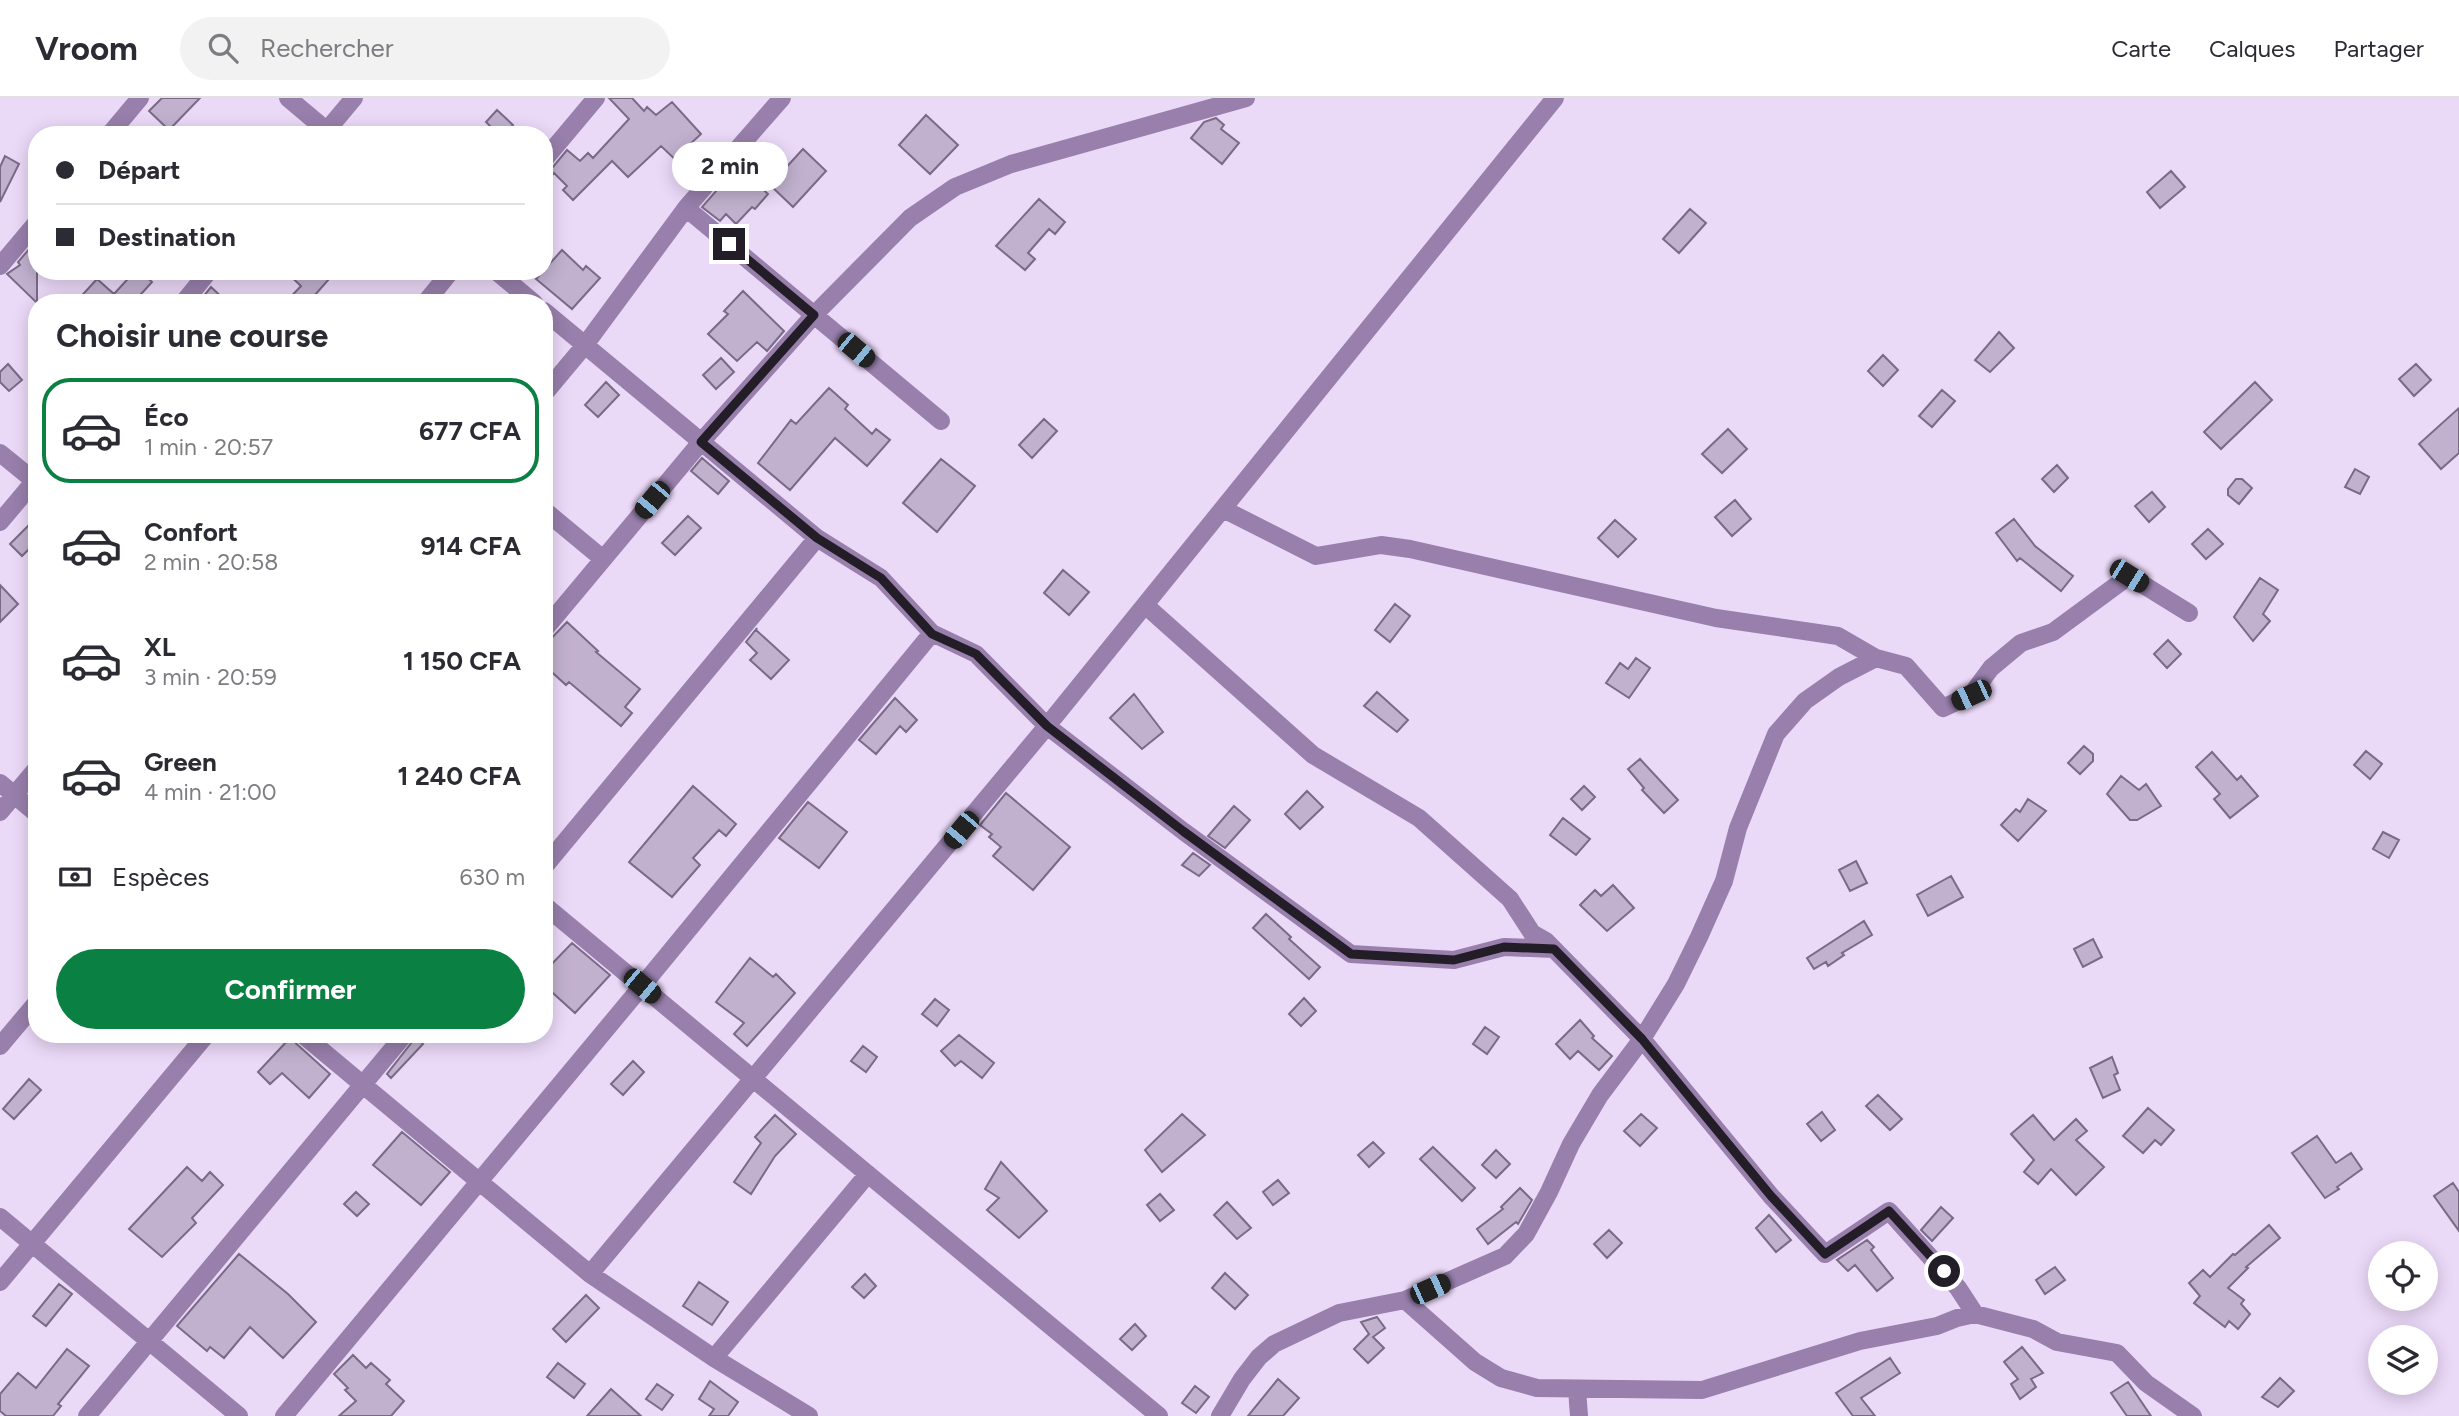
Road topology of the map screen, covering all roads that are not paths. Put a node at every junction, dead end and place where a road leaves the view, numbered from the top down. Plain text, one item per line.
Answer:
1 (140, 98) edge
2 (288, 98) edge
3 (354, 98) edge
4 (596, 98) edge
5 (782, 98) edge
6 (1246, 98) edge
7 (1555, 98) edge
8 (117, 126) edge
9 (319, 126) edge
10 (332, 126) edge
11 (553, 149) edge
12 (686, 208) junction
13 (28, 233) edge
14 (0, 266) edge
15 (202, 280) edge
16 (444, 280) edge
17 (507, 280) edge
18 (190, 294) edge
19 (432, 294) edge
20 (523, 294) edge
21 (814, 315) junction
22 (553, 318) edge
23 (585, 345) junction
24 (553, 383) edge
25 (941, 421) dead end
26 (701, 442) junction
27 (0, 453) edge
28 (28, 475) edge
29 (28, 490) edge
30 (1223, 509) junction
31 (553, 517) edge
32 (0, 522) edge
33 (817, 538) junction
34 (603, 559) junction
35 (1145, 605) junction
36 (2189, 613) dead end
37 (553, 619) edge
38 (932, 634) junction
39 (1876, 658) junction
40 (1047, 726) junction
41 (28, 774) edge
42 (7, 789) edge
43 (28, 806) edge
44 (0, 812) edge
45 (553, 856) edge
46 (553, 912) edge
47 (1554, 949) junction
48 (642, 986) junction
49 (28, 1013) edge
50 (1642, 1039) junction
51 (200, 1043) edge
52 (313, 1043) edge
53 (398, 1043) edge
54 (0, 1046) edge
55 (753, 1078) junction
56 (363, 1085) junction
57 (868, 1174) junction
58 (479, 1181) junction
59 (0, 1217) edge
60 (32, 1244) junction
61 (590, 1274) junction
62 (0, 1282) edge
63 (1405, 1300) junction
64 (1975, 1314) junction
65 (149, 1341) junction
66 (714, 1358) junction
67 (1577, 1388) junction
68 (784, 1409) edge
69 (87, 1416) edge
70 (239, 1416) edge
71 (284, 1416) edge
72 (809, 1416) edge
73 (1159, 1416) edge
74 (1220, 1416) edge
75 (1579, 1416) edge
76 (2193, 1416) edge

1 - 8 street
2 - 9 street
3 - 10 street
4 - 11 street
5 - 12 street
6 - 21 street
7 - 30 street
12 - 21 street
12 - 23 street
13 - 14 street
15 - 18 street
16 - 19 street
17 - 20 street
21 - 25 street
21 - 26 street
22 - 23 street
23 - 24 street
23 - 26 street
26 - 33 street
26 - 34 street
27 - 28 street
29 - 32 street
30 - 35 street
30 - 39 street
31 - 34 street
33 - 38 street
33 - 45 street
34 - 37 street
35 - 40 street
35 - 47 street
36 - 39 street
38 - 40 street
38 - 48 street
39 - 50 street
40 - 47 street
40 - 55 street
41 - 42 street
42 - 43 street
42 - 44 street
46 - 48 street
47 - 50 street
48 - 55 street
48 - 58 street
49 - 54 street
50 - 63 street
50 - 64 street
51 - 60 street
52 - 56 street
53 - 56 street
55 - 57 street
55 - 61 street
56 - 58 street
56 - 65 street
57 - 66 street
57 - 73 street
58 - 61 street
58 - 71 street
59 - 60 street
60 - 62 street
60 - 65 street
61 - 66 street
63 - 67 street
63 - 74 street
64 - 67 street
64 - 76 street
65 - 69 street
65 - 70 street
66 - 68 street
67 - 75 street
68 - 72 street

